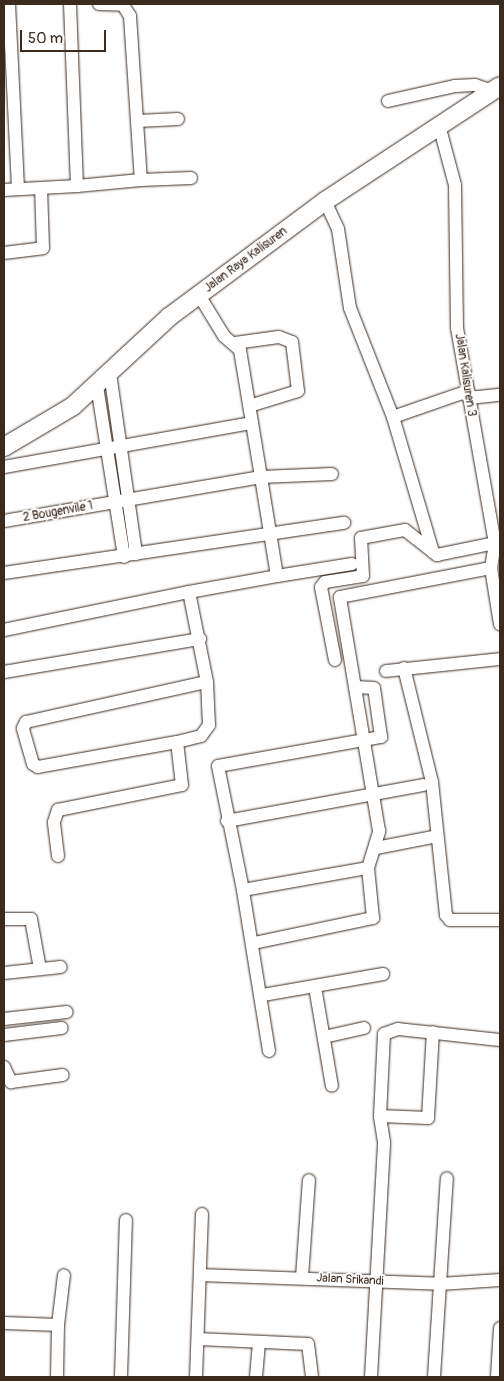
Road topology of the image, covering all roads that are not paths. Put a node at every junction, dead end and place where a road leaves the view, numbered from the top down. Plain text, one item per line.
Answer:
1 (9, 4) edge
2 (70, 4) edge
3 (99, 4) edge
4 (496, 89) edge
5 (388, 101) dead end
6 (178, 119) dead end
7 (138, 122) junction
8 (440, 125) junction
9 (191, 178) dead end
10 (141, 180) junction
11 (77, 186) junction
12 (18, 189) junction
13 (41, 189) junction
14 (4, 190) edge
15 (325, 201) junction
16 (4, 253) edge
17 (198, 295) junction
18 (235, 343) junction
19 (110, 373) junction
20 (97, 386) junction
21 (468, 395) junction
22 (500, 395) edge
23 (249, 406) junction
24 (393, 417) junction
25 (252, 423) junction
26 (4, 447) edge
27 (111, 447) junction
28 (4, 467) edge
29 (332, 474) dead end
30 (261, 477) junction
31 (119, 501) junction
32 (4, 521) edge
33 (344, 523) dead end
34 (495, 528) edge
35 (270, 533) junction
36 (433, 552) junction
37 (130, 556) junction
38 (352, 564) dead end
39 (491, 568) junction
40 (4, 573) edge
41 (277, 576) junction
42 (189, 592) junction
43 (500, 624) edge
44 (4, 630) edge
45 (200, 639) junction
46 (500, 659) edge
47 (335, 660) dead end
48 (404, 668) junction
49 (386, 671) dead end
50 (4, 672) edge
51 (207, 682) junction
52 (355, 687) junction
53 (365, 740) junction
54 (177, 742) junction
55 (423, 784) dead end
56 (373, 796) junction
57 (226, 821) junction
58 (432, 837) dead end
59 (376, 848) junction
60 (58, 856) dead end
61 (368, 868) junction
62 (243, 890) junction
63 (4, 919) edge
64 (500, 920) edge
65 (254, 943) junction
66 (61, 967) dead end
67 (40, 969) junction
68 (4, 973) edge
69 (384, 974) dead end
70 (315, 987) junction
71 (262, 995) junction
72 (67, 1012) dead end
73 (4, 1019) edge
74 (62, 1028) dead end
75 (364, 1028) dead end
76 (433, 1032) junction
77 (4, 1036) edge
78 (324, 1037) junction
79 (500, 1040) edge
80 (269, 1051) dead end
81 (4, 1067) edge
82 (63, 1075) dead end
83 (332, 1086) dead end
84 (380, 1116) junction
85 (447, 1178) dead end
86 (309, 1180) dead end
87 (202, 1214) dead end
88 (126, 1220) dead end
89 (64, 1275) dead end
90 (200, 1276) junction
91 (302, 1277) junction
92 (500, 1280) edge
93 (376, 1281) junction
94 (440, 1284) junction
95 (4, 1323) edge
96 (58, 1325) junction
97 (500, 1328) edge
98 (198, 1339) junction
99 (258, 1342) junction
100 (498, 1374) edge
101 (57, 1377) edge
102 (121, 1377) edge
103 (196, 1377) edge
104 (256, 1377) edge
105 (312, 1377) edge
106 (371, 1377) edge
107 (434, 1377) edge

1 - 12 street
2 - 11 street
3 - 7 street
4 - 5 street
4 - 8 main road, Jalan Raya Kalisuren
6 - 7 street
7 - 10 street
8 - 15 main road, Jalan Raya Kalisuren
8 - 21 street, Jalan Kalisuren 3
9 - 10 street
10 - 11 street
11 - 13 street
12 - 13 street
12 - 14 street
13 - 16 street
15 - 17 main road, Jalan Raya Kalisuren
15 - 24 street
17 - 18 street
17 - 19 main road, Jalan Raya Kalisuren
18 - 23 street
18 - 23 street
19 - 20 main road, Jalan Raya Kalisuren
19 - 27 street
20 - 26 main road, Jalan Raya Kalisuren
20 - 27 street
21 - 22 street
21 - 24 street
21 - 34 street, Jalan Kalisuren 3
23 - 25 street
24 - 36 street
25 - 27 street
25 - 30 street
27 - 28 street
27 - 31 street
29 - 30 street, 2 Bougenvile 1
30 - 31 street, 2 Bougenvile 1
30 - 35 street
31 - 32 street, 2 Bougenvile 1
31 - 37 street
33 - 35 street
34 - 36 street
34 - 39 street, Jalan Kalisuren 3
35 - 37 street
35 - 41 street
36 - 47 street
37 - 40 street
38 - 41 street
39 - 43 street, Jalan Kalisuren 3
39 - 52 street
41 - 42 street
42 - 44 street
42 - 45 street
45 - 50 street
45 - 51 street
46 - 48 street
48 - 49 street
48 - 64 street
51 - 54 street
51 - 54 street
52 - 53 street
52 - 53 street
53 - 56 street
53 - 57 street
54 - 60 street
55 - 56 street
56 - 57 street
56 - 59 street
57 - 62 street
58 - 59 street
59 - 61 street
61 - 62 street
61 - 65 street
62 - 65 street
63 - 67 street
65 - 71 street
66 - 67 street
67 - 68 street
69 - 70 street
70 - 71 street
70 - 78 street
71 - 80 street
72 - 73 street
74 - 77 street
75 - 78 street
76 - 79 street
76 - 84 street
76 - 84 street
78 - 83 street
81 - 82 street
84 - 93 street
85 - 94 street
86 - 91 street
87 - 90 street
88 - 102 street
89 - 96 street
90 - 91 street, Jalan Srikandi
90 - 98 street
91 - 93 street, Jalan Srikandi
92 - 94 street, Jalan Srikandi
93 - 94 street, Jalan Srikandi
93 - 106 street
94 - 107 street
95 - 96 street
96 - 101 street
97 - 100 street
98 - 99 street
98 - 103 street
99 - 104 street
99 - 105 street

